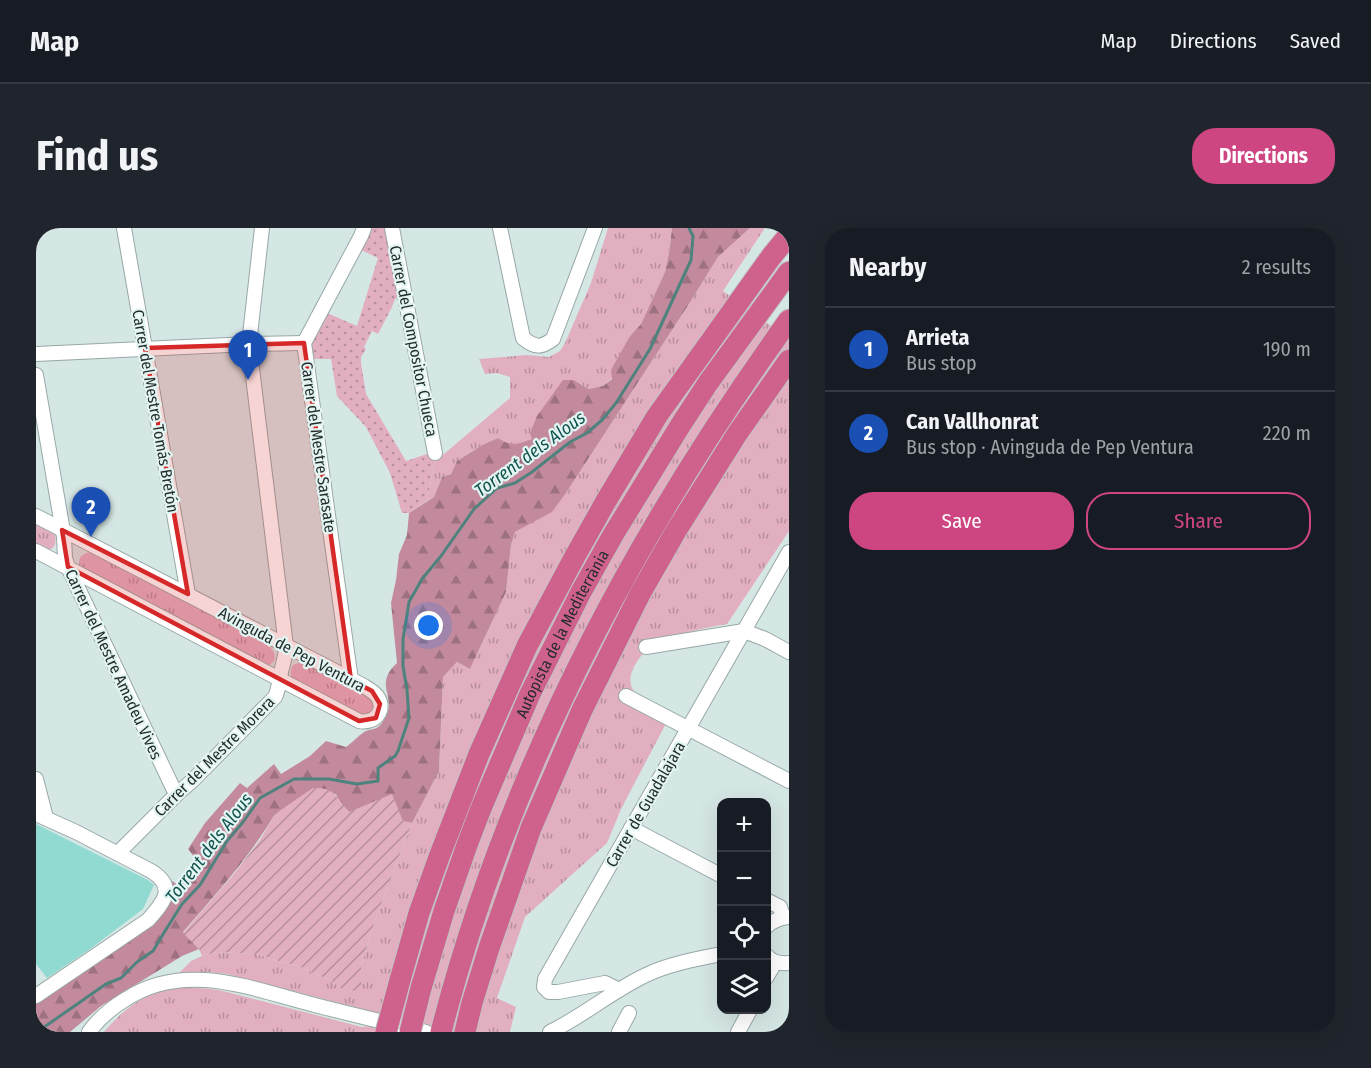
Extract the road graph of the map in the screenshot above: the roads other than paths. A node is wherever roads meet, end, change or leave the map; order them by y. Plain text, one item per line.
1 (124, 228) edge
2 (262, 228) edge
3 (364, 228) edge
4 (392, 228) edge
5 (500, 228) edge
6 (595, 228) edge
7 (776, 228) edge
8 (789, 235) edge
9 (789, 272) edge
10 (789, 320) edge
11 (304, 343) junction
12 (249, 344) junction
13 (145, 348) junction
14 (36, 354) edge
15 (789, 360) edge
16 (36, 375) edge
17 (789, 376) edge
18 (657, 416) junction
19 (435, 453) dead end
20 (709, 480) junction
21 (36, 516) edge
22 (62, 530) junction
23 (36, 551) edge
24 (789, 552) edge
25 (68, 567) junction
26 (188, 594) junction
27 (744, 631) junction
28 (286, 646) junction
29 (646, 647) dead end
30 (789, 652) edge
31 (280, 679) junction
32 (351, 680) junction
33 (626, 696) dead end
34 (688, 729) junction
35 (36, 779) edge
36 (789, 781) edge
37 (177, 794) junction
38 (41, 816) edge
39 (631, 828) junction
40 (118, 853) junction
41 (717, 873) edge
42 (771, 903) edge
43 (785, 918) edge
44 (771, 923) edge
45 (717, 955) edge
46 (771, 959) edge
47 (789, 963) edge
48 (619, 990) junction
49 (36, 996) edge
50 (629, 1013) dead end
51 (748, 1014) edge
52 (89, 1032) edge
53 (386, 1032) edge
54 (410, 1032) edge
55 (426, 1032) edge
56 (441, 1032) edge
57 (465, 1032) edge
58 (550, 1032) edge
59 (619, 1032) edge
60 (738, 1032) edge

1 - 13 street, Carrer del Mestre Tomás Bretón
2 - 12 street, Carrer del Mestre Morera
3 - 11 street, Carrer del Mestre Sarasate
4 - 19 street, Carrer del Compositor Chueca
5 - 6 street
7 - 18 highway
8 - 18 highway
9 - 54 highway, Autopista de la Mediterrània, bridge
10 - 56 highway, Autopista de la Mediterrània
11 - 12 street
11 - 32 street, Carrer del Mestre Sarasate
12 - 13 street
12 - 28 street, Carrer del Mestre Morera
13 - 14 street
13 - 26 street, Carrer del Mestre Tomás Bretón
15 - 20 highway
16 - 22 street, Carrer del Mestre Amadeu Vives
17 - 20 highway
18 - 53 highway, bridge
20 - 57 highway
21 - 22 street, Avinguda de Pep Ventura
22 - 25 street, Carrer del Mestre Amadeu Vives
22 - 26 street, Avinguda de Pep Ventura
23 - 25 street, Avinguda de Pep Ventura
24 - 27 street, Carrer de Guadalajara
25 - 31 street, Avinguda de Pep Ventura
25 - 37 street, Carrer del Mestre Amadeu Vives
26 - 28 street, Avinguda de Pep Ventura
27 - 29 street
27 - 30 street
27 - 34 street, Carrer de Guadalajara
28 - 31 street, Carrer del Mestre Morera
28 - 32 street, Avinguda de Pep Ventura
31 - 32 street, Avinguda de Pep Ventura
31 - 37 street, Carrer del Mestre Morera
33 - 34 street
34 - 36 street
34 - 39 street, Carrer de Guadalajara
35 - 38 street
37 - 40 street, Carrer del Mestre Morera
38 - 40 street
39 - 41 street
39 - 48 street, Carrer de Guadalajara
40 - 49 street
42 - 43 street
43 - 44 street
45 - 48 street
46 - 47 street
48 - 58 street
50 - 59 street
51 - 60 street
52 - 55 street

